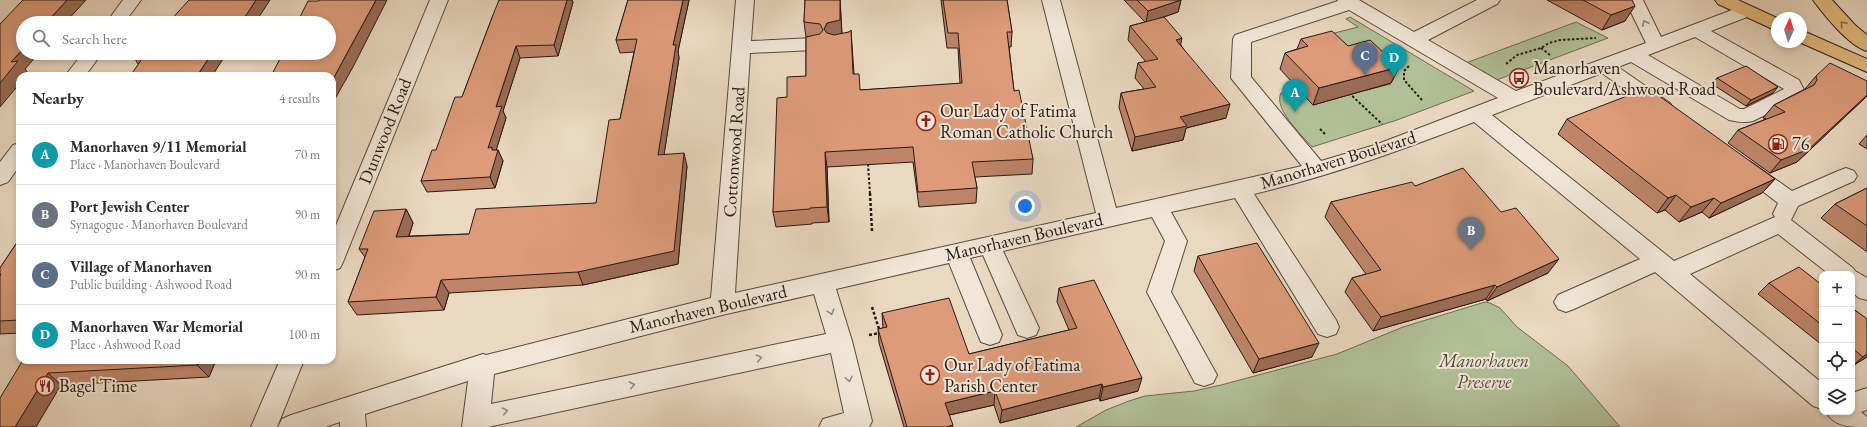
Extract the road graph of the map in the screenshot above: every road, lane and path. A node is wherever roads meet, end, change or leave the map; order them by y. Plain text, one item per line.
1 (132, 0) edge
2 (439, 0) edge
3 (745, 0) edge
4 (1051, 0) edge
5 (1491, 0) edge
6 (1634, 0) edge
7 (1724, 0) edge
8 (1822, 0) edge
9 (1349, 1) edge
10 (1751, 5) edge
11 (120, 16) edge
12 (1771, 20) edge
13 (1696, 30) junction
14 (1596, 38) dead end
15 (1807, 39) edge
16 (1413, 40) junction
17 (814, 44) edge
18 (1656, 45) junction
19 (1867, 45) edge
20 (741, 47) junction
21 (1541, 48) junction
22 (1632, 54) junction
23 (1550, 55) dead end
24 (88, 60) edge
25 (1414, 62) dead end
26 (1603, 65) junction
27 (1867, 66) edge
28 (1502, 69) dead end
29 (79, 72) edge
30 (1347, 91) edge
31 (1513, 98) junction
32 (1422, 100) dead end
33 (1476, 113) junction
34 (1677, 118) edge
35 (1401, 142) junction
36 (16, 155) edge
37 (1727, 155) edge
38 (868, 164) edge
39 (1317, 170) junction
40 (1846, 176) dead end
41 (0, 177) edge
42 (1240, 189) junction
43 (1790, 201) junction
44 (1157, 207) junction
45 (1108, 218) junction
46 (1780, 224) junction
47 (872, 231) dead end
48 (989, 244) junction
49 (336, 252) edge
50 (956, 252) junction
51 (1664, 266) junction
52 (1841, 271) edge
53 (1855, 281) edge
54 (822, 282) junction
55 (1867, 291) edge
56 (1566, 302) dead end
57 (722, 305) junction
58 (872, 307) dead end
59 (1327, 327) dead end
60 (1027, 328) dead end
61 (990, 336) dead end
62 (881, 337) edge
63 (840, 342) junction
64 (290, 364) edge
65 (483, 365) junction
66 (1204, 375) dead end
67 (1819, 395) edge
68 (1867, 399) edge
69 (1855, 403) edge
70 (1843, 415) edge
71 (353, 416) edge
72 (476, 422) edge
73 (264, 427) edge
74 (291, 427) edge
75 (832, 427) edge
76 (1861, 427) edge

1 - 11 street
2 - 49 street, Dunwood Road
3 - 20 street, Cottonwood Road
4 - 45 street
5 - 16 street
18 -> 6 street
7 - 10 main road
19 -> 8 main road
9 - 16 street
9 - 39 street
10 - 12 main road
10 - 13 street, Manorhaven Boulevard
13 - 18 street, Manorhaven Boulevard
13 - 22 street
14 - 21 path
15 - 27 main road
16 - 31 street
17 - 20 street
18 - 22 street, Manorhaven Boulevard
20 - 57 street, Cottonwood Road
21 - 23 path
21 - 28 path
22 - 26 street, Manorhaven Boulevard
24 - 29 street
25 - 32 path
26 - 31 street, Manorhaven Boulevard
26 - 34 street
30 - 35 path
31 - 33 street, Manorhaven Boulevard
33 - 35 street, Manorhaven Boulevard
33 - 51 street
35 - 39 street, Manorhaven Boulevard
36 - 41 street
37 - 43 street
38 - 47 path
39 - 42 street, Manorhaven Boulevard
40 - 43 street
42 - 44 street, Manorhaven Boulevard
42 - 59 street
43 - 46 street
44 - 45 street, Manorhaven Boulevard
44 - 66 street
45 - 48 street, Manorhaven Boulevard
46 - 51 street
46 - 52 street
48 - 50 street, Manorhaven Boulevard
48 - 60 street
50 - 54 street, Manorhaven Boulevard
50 - 61 street
51 - 56 street
51 - 67 street
53 - 55 street
54 - 57 street, Manorhaven Boulevard
54 -> 63 street
57 - 65 street, Manorhaven Boulevard
58 - 62 path
72 -> 63 street
63 -> 75 street
64 - 73 street
65 - 71 street, Manorhaven Boulevard
65 - 72 street
68 - 69 street
70 - 76 street
71 - 74 street, Manorhaven Boulevard

